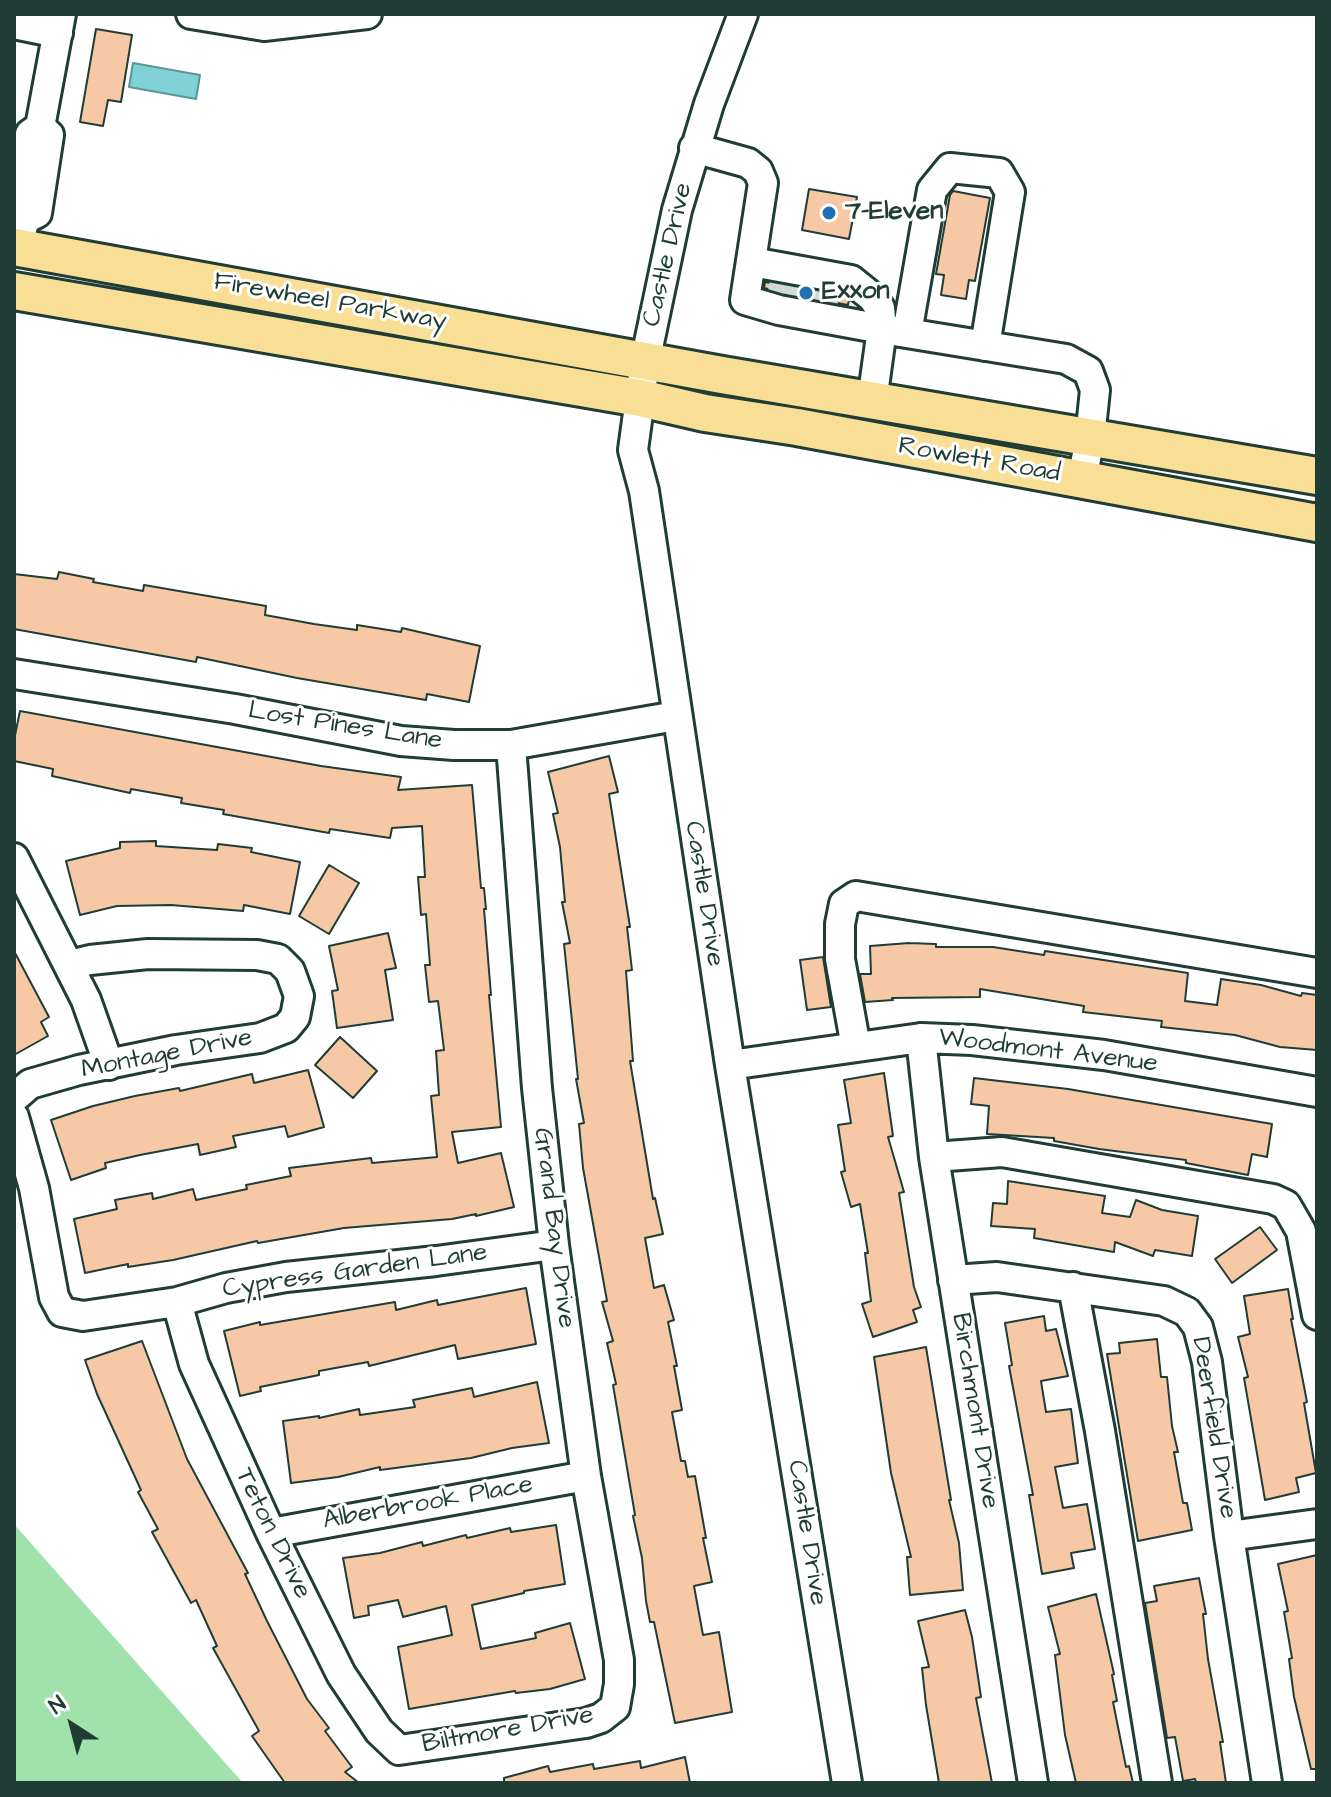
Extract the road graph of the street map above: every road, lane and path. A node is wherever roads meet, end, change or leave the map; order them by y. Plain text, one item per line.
1 (191, 14) edge
2 (367, 14) edge
3 (743, 14) edge
4 (233, 18) edge
5 (14, 24) edge
6 (60, 24) edge
7 (694, 148) junction
8 (19, 238) edge
9 (752, 262) junction
10 (191, 278) junction
11 (804, 293) junction
12 (14, 294) edge
13 (895, 331) junction
14 (985, 346) junction
15 (645, 362) junction
16 (640, 398) junction
17 (872, 401) junction
18 (1090, 438) junction
19 (1314, 476) edge
20 (1082, 480) junction
21 (1310, 522) edge
22 (14, 674) edge
23 (676, 716) junction
24 (511, 745) junction
25 (14, 858) edge
26 (69, 965) junction
27 (1317, 973) edge
28 (921, 1038) junction
29 (856, 1047) junction
30 (109, 1065) junction
31 (730, 1065) junction
32 (1317, 1092) edge
33 (15, 1103) edge
34 (934, 1157) junction
35 (554, 1245) junction
36 (953, 1280) junction
37 (1073, 1287) junction
38 (177, 1302) junction
39 (1317, 1315) edge
40 (586, 1476) junction
41 (1317, 1524) edge
42 (271, 1533) junction
43 (1229, 1536) junction
44 (615, 1707) joint
45 (399, 1750) joint
46 (847, 1783) edge
47 (1033, 1783) edge
48 (1157, 1783) edge
49 (1267, 1783) edge

1 - 4 street
2 - 4 street
3 - 7 street, Castle Drive
5 - 6 street
6 - 8 street
7 - 9 street
7 - 15 street, Castle Drive
8 - 10 main road, Firewheel Parkway
9 - 11 street
9 - 11 street
10 - 12 main road
10 - 15 main road, Firewheel Parkway
11 - 13 street
11 - 13 street
12 - 16 main road, Firewheel Parkway
13 - 14 street
13 - 14 street
13 - 17 street
14 - 18 street
15 - 16 street, Castle Drive
15 - 17 main road, Rowlett Road
16 - 20 main road, Rowlett Road
16 - 23 street, Castle Drive
17 - 18 main road, Rowlett Road
18 - 19 main road, Rowlett Road
18 - 20 street
19 - 21 main road
20 - 21 main road, Rowlett Road
22 - 24 street, Lost Pines Lane
23 - 24 street, Lost Pines Lane
23 - 31 street, Castle Drive
24 - 35 street, Grand Bay Drive
25 - 26 street
26 - 30 street
26 - 30 street, Montage Drive
27 - 29 street
28 - 29 street, Woodmont Avenue
28 - 32 street, Woodmont Avenue
28 - 34 street, Birchmont Drive
29 - 31 street, Woodmont Avenue
30 - 33 street, Montage Drive
31 - 46 street, Castle Drive
33 - 38 street, Cypress Garden Lane
34 - 36 street, Birchmont Drive
34 - 39 street
35 - 38 street, Cypress Garden Lane
35 - 40 street, Grand Bay Drive
36 - 37 street, Deerfield Drive
36 - 47 street, Birchmont Drive
37 - 43 street, Deerfield Drive
37 - 48 street
38 - 42 street, Teton Drive
40 - 42 street, Alberbrook Place
40 - 44 street, Grand Bay Drive
41 - 43 street
42 - 45 street, Teton Drive
43 - 49 street, Deerfield Drive
44 - 45 street, Biltmore Drive

